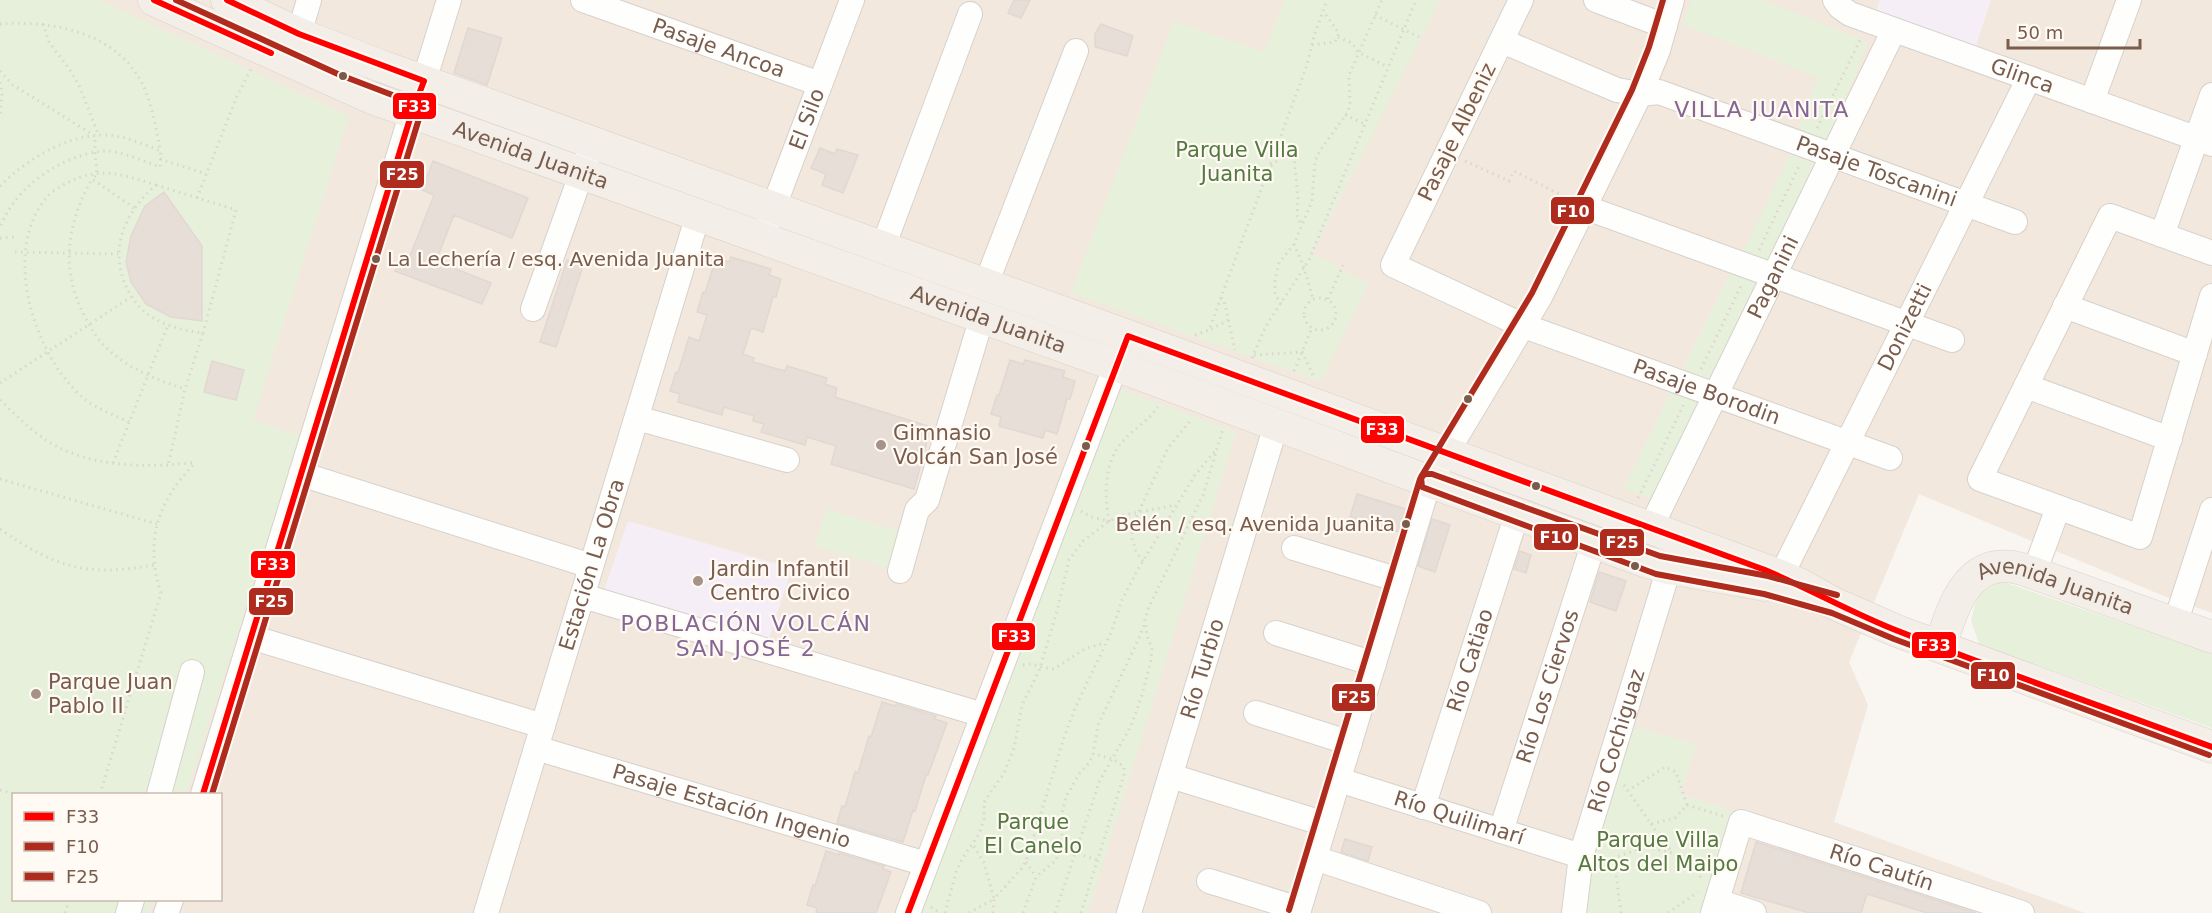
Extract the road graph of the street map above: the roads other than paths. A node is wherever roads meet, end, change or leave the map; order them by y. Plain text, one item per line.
1 (154, 0) edge
2 (227, 0) edge
3 (309, 0) edge
4 (449, 0) edge
5 (583, 0) edge
6 (852, 0) edge
7 (1521, 0) edge
8 (1596, 0) edge
9 (1672, 0) edge
10 (2129, 0) edge
11 (1836, 1) edge
12 (969, 14) dead end
13 (1665, 26) junction
14 (1894, 30) junction
15 (299, 34) junction
16 (1502, 41) junction
17 (1076, 51) dead end
18 (2029, 78) junction
19 (424, 81) junction
20 (820, 84) junction
21 (1640, 94) junction
22 (2212, 95) edge
23 (2092, 101) junction
24 (412, 112) junction
25 (592, 142) junction
26 (2204, 142) edge
27 (1834, 156) junction
28 (581, 173) junction
29 (1966, 204) junction
30 (774, 207) junction
31 (1584, 207) junction
32 (698, 215) junction
33 (2015, 222) dead end
34 (2162, 235) junction
35 (762, 238) junction
36 (883, 247) junction
37 (2212, 253) edge
38 (1393, 265) joint
39 (1775, 277) junction
40 (986, 284) junction
41 (2212, 296) edge
42 (2065, 306) junction
43 (533, 309) dead end
44 (982, 317) junction
45 (1906, 325) junction
46 (1524, 326) junction
47 (1128, 336) junction
48 (1952, 340) dead end
49 (2195, 354) junction
50 (1115, 365) junction
51 (2026, 386) junction
52 (1717, 396) junction
53 (637, 418) junction
54 (1276, 425) junction
55 (2170, 439) junction
56 (1848, 442) junction
57 (1448, 453) junction
58 (1890, 458) dead end
59 (788, 460) dead end
60 (301, 474) junction
61 (1429, 483) junction
62 (2058, 508) junction
63 (2212, 510) edge
64 (1517, 514) junction
65 (1651, 527) junction
66 (1594, 542) junction
67 (1294, 548) dead end
68 (2205, 555) edge
69 (591, 566) junction
70 (1669, 568) junction
71 (900, 571) dead end
72 (2034, 573) junction
73 (1781, 576) junction
74 (1399, 580) junction
75 (583, 596) junction
76 (1835, 604) junction
77 (2175, 624) junction
78 (1276, 633) dead end
79 (251, 637) junction
80 (2212, 637) edge
81 (1940, 647) junction
82 (1374, 664) junction
83 (192, 672) dead end
84 (1256, 713) dead end
85 (983, 715) junction
86 (540, 737) junction
87 (1350, 743) junction
88 (2212, 747) edge
89 (1171, 776) junction
90 (1339, 780) junction
91 (160, 793) edge
92 (204, 793) edge
93 (1424, 807) junction
94 (1325, 824) junction
95 (1502, 831) junction
96 (1581, 856) junction
97 (1315, 858) junction
98 (926, 864) junction
99 (1209, 881) dead end
100 (1715, 907) edge
101 (1981, 907) edge
102 (1298, 911) edge
103 (486, 913) edge
104 (908, 913) edge
105 (1129, 913) edge
106 (1479, 913) edge
107 (1574, 913) edge
108 (1754, 913) edge
109 (2022, 913) edge

1 - 24 main road, Avenida Juanita
2 - 15 main road, Avenida Juanita
3 - 15 street
4 - 19 street
5 - 20 street, Pasaje Ancoa
6 - 20 street, El Silo
7 - 16 street, Pasaje Albeniz
8 - 13 street
9 - 13 street
10 - 23 street
11 - 14 street, Glinca
12 - 36 street
13 - 21 street
14 - 18 street, Glinca
14 - 27 street, Paganini
15 - 19 main road, Avenida Juanita
16 - 21 street, Pasaje Toscanini
16 - 38 street, Pasaje Albeniz
17 - 40 street
18 - 23 street, Glinca
18 - 29 street, Donizetti
19 - 24 street
19 - 25 main road, Avenida Juanita
20 - 30 street, El Silo
21 - 27 street, Pasaje Toscanini
21 - 31 street
22 - 26 street
23 - 26 street, Glinca
24 - 28 main road, Avenida Juanita
24 - 60 street
25 - 28 street
25 - 30 main road, Avenida Juanita
26 - 34 street
27 - 29 street, Pasaje Toscanini
27 - 39 street, Paganini
28 - 32 main road, Avenida Juanita
28 - 43 street
29 - 33 street, Pasaje Toscanini
29 - 45 street, Donizetti
30 - 35 street, El Silo
30 - 36 main road, Avenida Juanita
31 - 39 street
31 - 46 street
32 - 35 main road, Avenida Juanita
32 - 53 street, Estación La Obra
34 - 37 street
34 - 42 street
35 - 44 main road, Avenida Juanita
36 - 40 main road, Avenida Juanita
38 - 46 street, Pasaje Borodin
39 - 45 street
39 - 52 street, Paganini
40 - 47 main road, Avenida Juanita
41 - 49 street
42 - 49 street
42 - 51 street
44 - 50 main road, Avenida Juanita
44 - 71 street
45 - 48 street
45 - 56 street, Donizetti
46 - 52 street, Pasaje Borodin
46 - 57 street
47 - 50 street
47 - 57 main road, Avenida Juanita
49 - 55 street
50 - 54 main road, Avenida Juanita
50 - 85 street
51 - 55 street
51 - 62 street
52 - 56 street, Pasaje Borodin
52 - 65 street, Paganini
53 - 59 street
53 - 69 street, Estación La Obra
54 - 61 main road, Avenida Juanita
54 - 89 street, Río Turbio
55 - 62 street
56 - 58 street, Pasaje Borodin
56 - 73 street, Donizetti
57 - 61 street
57 - 65 main road, Avenida Juanita
60 - 69 street
60 - 79 street
61 - 64 main road, Avenida Juanita
61 - 74 street
62 - 72 street
63 - 68 street
64 - 66 main road, Avenida Juanita
64 - 93 street, Río Catiao
65 - 73 main road, Avenida Juanita
66 - 70 main road, Avenida Juanita
66 - 95 street, Río Los Ciervos
67 - 74 street
68 - 77 street
69 - 75 street, Estación La Obra
70 - 76 main road, Avenida Juanita
70 - 96 street, Río Cochiguaz
72 - 77 main road, Avenida Juanita
72 - 81 main road, Avenida Juanita
73 - 76 main road, Avenida Juanita
74 - 82 street
75 - 85 street
75 - 86 street, Estación La Obra
76 - 81 main road, Avenida Juanita
77 - 80 main road, Avenida Juanita
78 - 82 street
79 - 86 street, Pasaje Estación Ingenio
79 - 92 street
81 - 88 main road, Avenida Juanita
82 - 87 street
83 - 91 street
84 - 87 street
85 - 98 street
86 - 98 street, Pasaje Estación Ingenio
86 - 103 street, Estación La Obra
87 - 90 street
89 - 94 street
89 - 105 street, Río Turbio
90 - 93 street, Río Quilimarí
90 - 94 street
93 - 95 street, Río Quilimarí
94 - 97 street
95 - 96 street, Río Quilimarí
96 - 107 street, Río Cochiguaz
97 - 102 street
97 - 106 street
98 - 104 street
99 - 102 street
100 - 101 street, Río Cautín
100 - 108 street
101 - 109 street, Río Cautín

